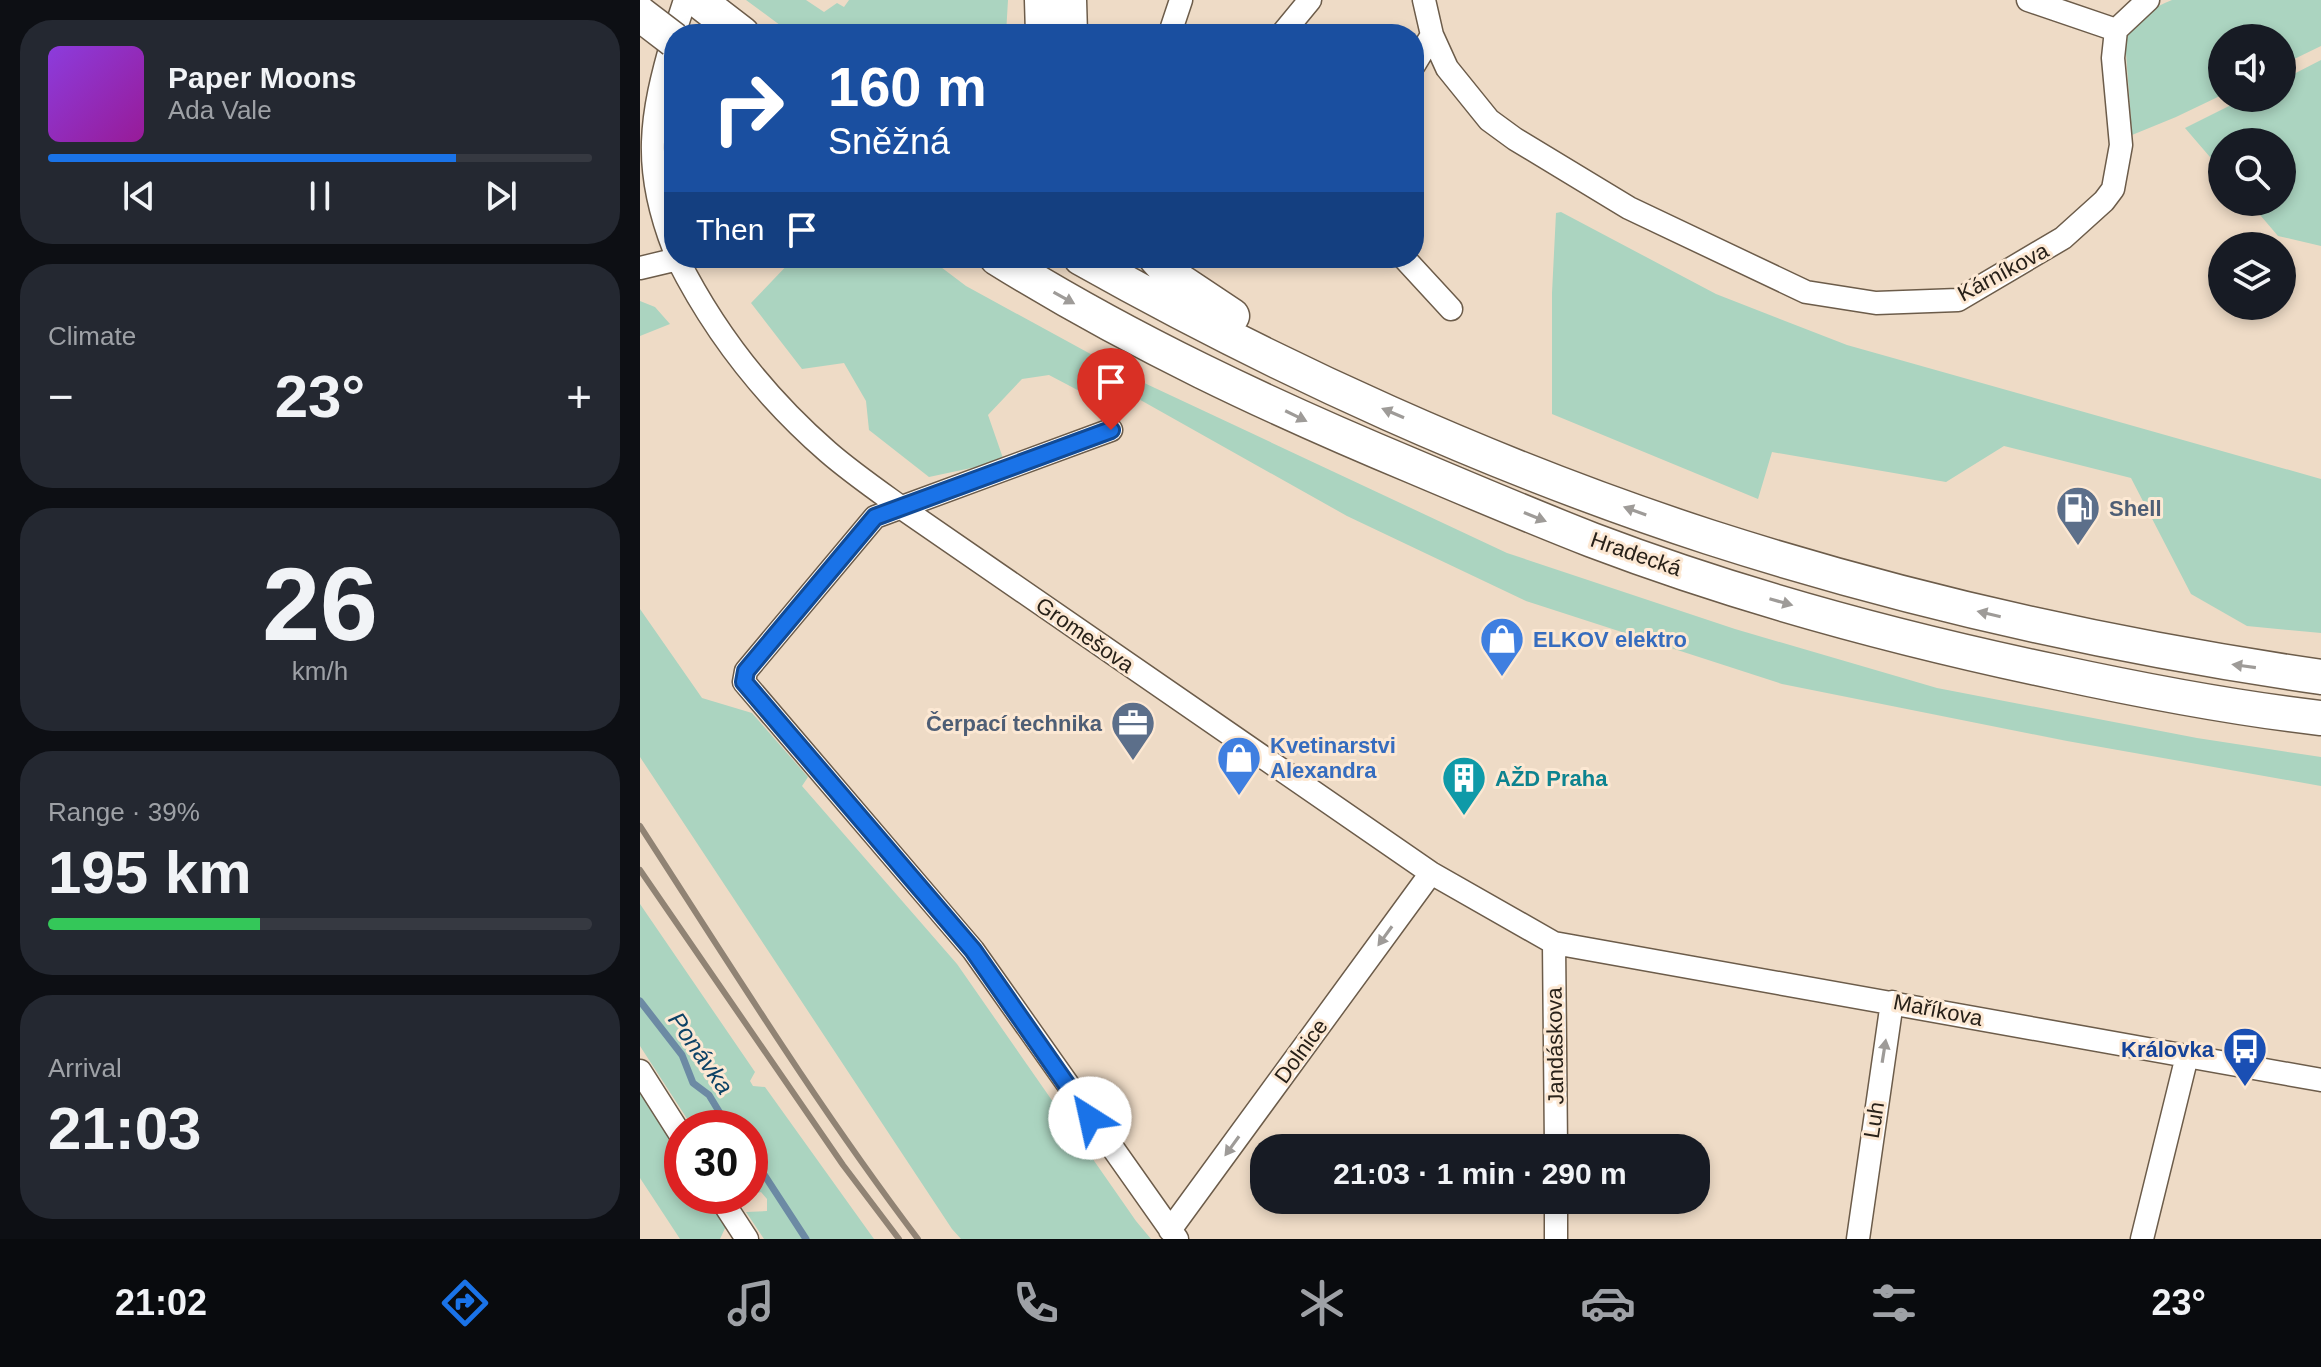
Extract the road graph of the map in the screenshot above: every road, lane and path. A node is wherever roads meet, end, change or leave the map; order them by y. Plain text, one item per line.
1 (685, 0) edge
2 (698, 0) edge
3 (1042, 0) edge
4 (1069, 0) edge
5 (1181, 0) edge
6 (1310, 0) edge
7 (1424, 0) edge
8 (2028, 0) edge
9 (2148, 0) edge
10 (640, 14) edge
11 (678, 24) edge
12 (729, 24) edge
13 (1043, 24) edge
14 (1070, 24) edge
15 (1173, 24) edge
16 (1290, 24) edge
17 (664, 30) edge
18 (2116, 30) junction
19 (1432, 35) junction
20 (1424, 48) edge
21 (664, 72) edge
22 (664, 218) edge
23 (640, 252) edge
24 (664, 255) edge
25 (664, 260) edge
26 (640, 268) edge
27 (683, 268) edge
28 (1015, 268) edge
29 (1100, 268) edge
30 (1165, 268) edge
31 (1413, 268) edge
32 (1451, 309) dead end
33 (1322, 383) junction
34 (1111, 430) dead end
35 (902, 508) junction
36 (2321, 677) edge
37 (2321, 718) edge
38 (1431, 873) junction
39 (1554, 943) junction
40 (1892, 1002) junction
41 (2187, 1056) junction
42 (640, 1071) edge
43 (2321, 1080) edge
44 (665, 1110) edge
45 (1556, 1134) edge
46 (731, 1214) edge
47 (1556, 1214) edge
48 (1174, 1235) edge
49 (747, 1239) edge
50 (1556, 1239) edge
51 (1858, 1239) edge
52 (2142, 1239) edge

1 - 11 street, Gromešova
2 - 12 highway
3 - 13 highway
4 - 14 highway
5 - 15 street
6 - 16 street
7 - 19 street, Kárníkova
8 - 18 street
9 - 18 street
10 - 17 highway, bridge
18 - 19 street, Kárníkova
19 - 20 street
21 - 22 street, Gromešova
23 - 24 street
25 - 26 street
27 - 35 street, Gromešova
28 -> 37 highway, Hradecká
29 - 33 highway, Hradecká
30 - 33 highway
31 - 32 street
36 -> 33 highway, Hradecká
34 - 35 street
35 - 38 street, Gromešova
35 - 48 street
38 - 39 street, Gromešova
38 -> 48 street, Dolnice
39 - 40 street, Maříkova
39 - 45 street, Jandáskova
40 - 41 street, Maříkova
51 -> 40 street, Luh
41 - 43 street, Maříkova
41 - 52 street
42 - 44 street
46 - 49 street
47 - 50 street

